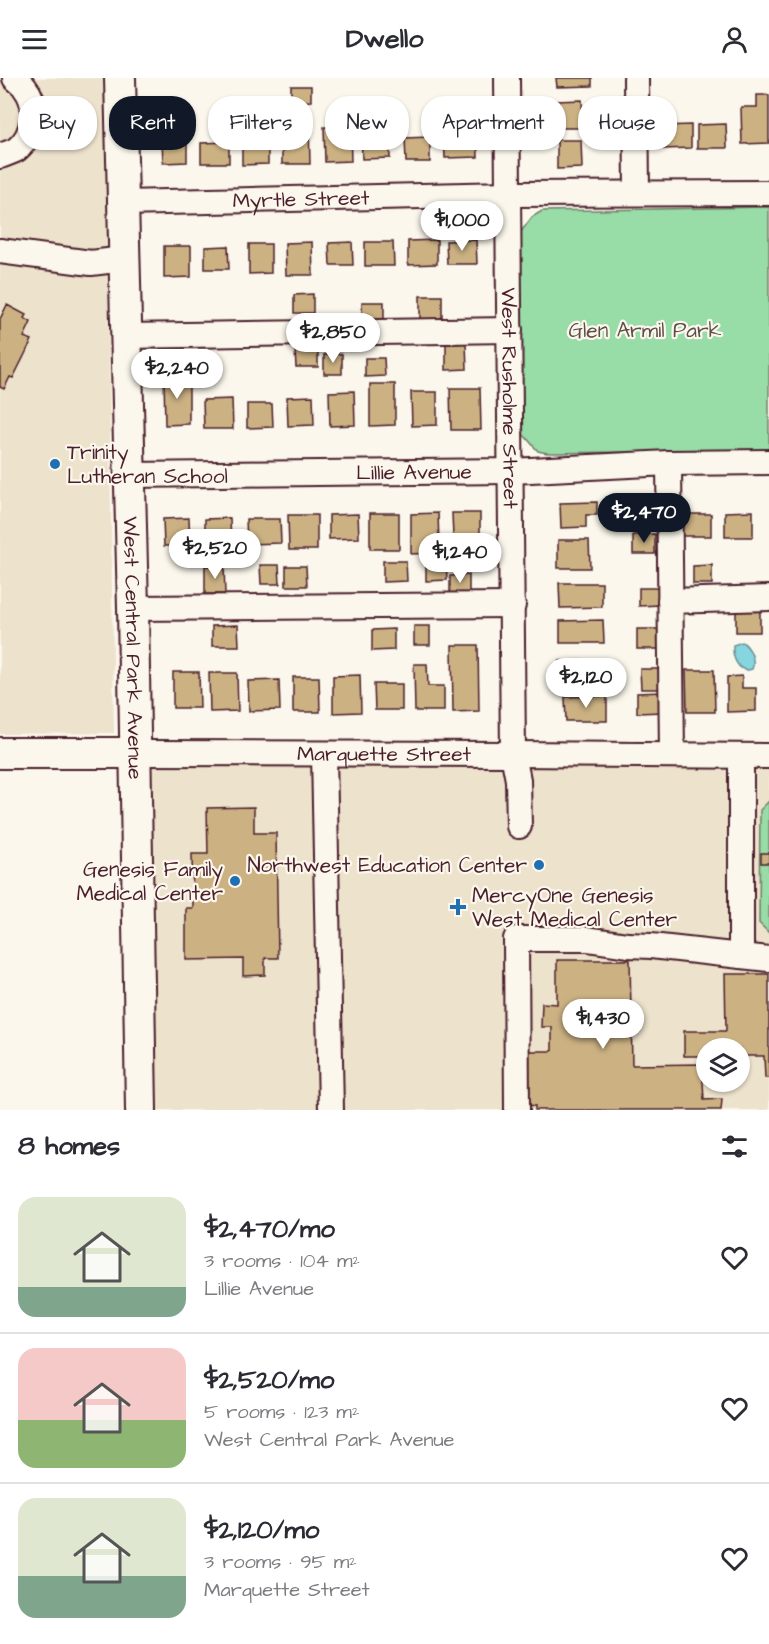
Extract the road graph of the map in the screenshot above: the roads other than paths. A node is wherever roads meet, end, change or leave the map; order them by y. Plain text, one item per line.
1 (15, 78) edge
2 (120, 78) edge
3 (507, 78) edge
4 (636, 78) edge
5 (0, 156) edge
6 (637, 193) junction
7 (769, 193) edge
8 (509, 194) junction
9 (123, 203) junction
10 (0, 251) edge
11 (124, 259) junction
12 (510, 330) junction
13 (126, 336) junction
14 (769, 462) edge
15 (669, 463) junction
16 (511, 471) junction
17 (129, 475) junction
18 (769, 598) edge
19 (670, 600) junction
20 (513, 605) junction
21 (133, 608) junction
22 (0, 753) edge
23 (135, 753) junction
24 (324, 754) junction
25 (513, 754) junction
26 (672, 755) junction
27 (741, 756) junction
28 (769, 756) edge
29 (519, 826) dead end
30 (741, 956) junction
31 (769, 959) edge
32 (141, 1110) edge
33 (331, 1110) edge
34 (517, 1110) edge

1 - 5 street
2 - 9 main road, West Central Park Avenue
3 - 8 street, West Rusholme Street
4 - 6 street
6 - 7 street, Myrtle Street
6 - 8 street, Myrtle Street
8 - 9 street, Myrtle Street
8 - 12 street, West Rusholme Street
9 - 11 main road, West Central Park Avenue
10 - 11 street
11 - 13 main road, West Central Park Avenue
12 - 13 street
12 - 16 street, West Rusholme Street
13 - 17 main road, West Central Park Avenue
14 - 15 street, Lillie Avenue
15 - 16 street, Lillie Avenue
15 - 19 street
16 - 17 street, Lillie Avenue
16 - 20 street, West Rusholme Street
17 - 21 main road, West Central Park Avenue
18 - 19 street
19 - 26 street
20 - 21 street
20 - 25 street, West Rusholme Street
21 - 23 main road, West Central Park Avenue
22 - 23 main road, Marquette Street
23 - 24 street, Marquette Street
23 - 32 main road, West Central Park Avenue
24 - 25 street, Marquette Street
24 - 33 street
25 - 26 street, Marquette Street
25 - 29 street, West Rusholme Street
26 - 27 street, Marquette Street
27 - 28 street, Marquette Street
27 - 30 street
30 - 31 street
30 - 34 street

